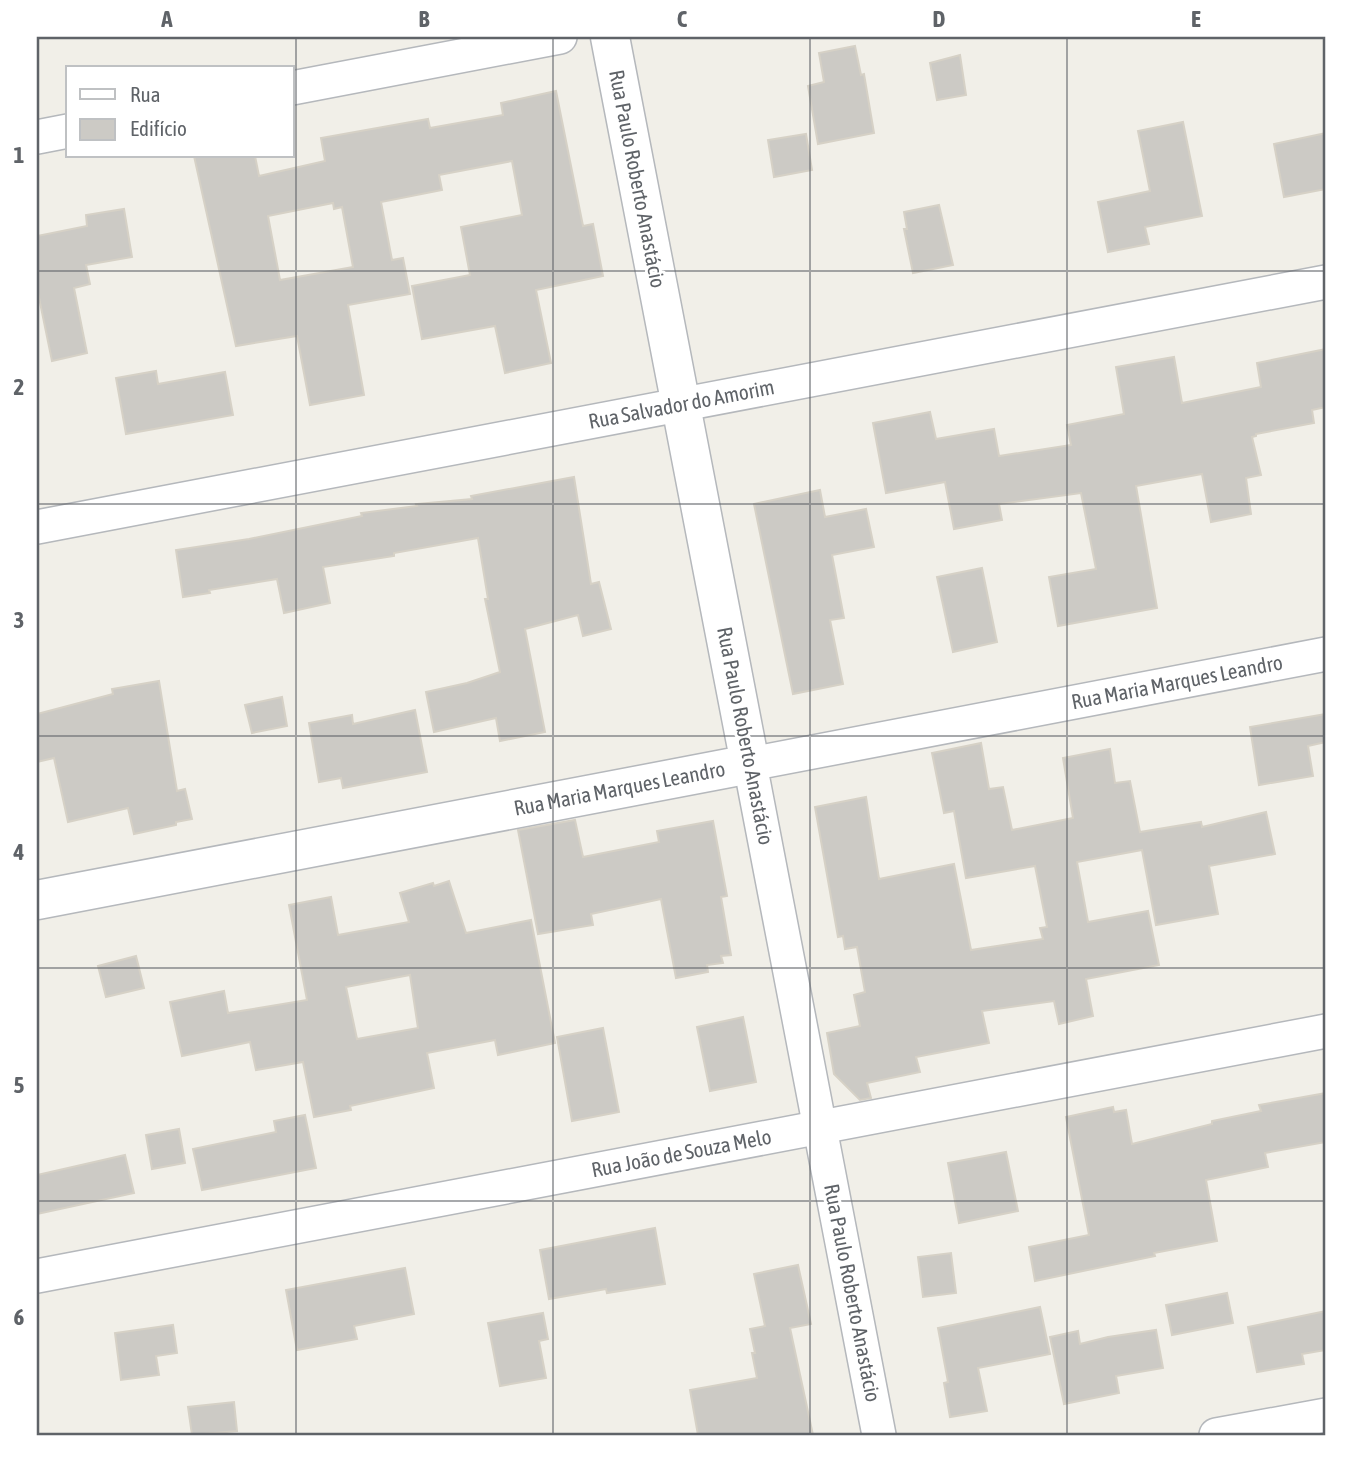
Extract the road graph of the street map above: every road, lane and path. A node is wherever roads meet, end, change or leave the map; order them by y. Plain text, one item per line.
1 (560, 37) edge
2 (610, 37) edge
3 (294, 88) edge
4 (66, 131) edge
5 (37, 137) edge
6 (1326, 282) edge
7 (681, 404) junction
8 (37, 527) edge
9 (1326, 653) edge
10 (750, 764) junction
11 (37, 900) edge
12 (1326, 1031) edge
13 (820, 1127) junction
14 (37, 1276) edge
15 (1326, 1415) edge
16 (879, 1435) edge
17 (1216, 1435) edge

1 - 3 street
2 - 7 street, Rua Paulo Roberto Anastácio
4 - 5 street
6 - 7 street, Rua Salvador do Amorim
7 - 8 street, Rua Salvador do Amorim
7 - 10 street, Rua Paulo Roberto Anastácio
9 - 10 street, Rua Maria Marques Leandro
10 - 11 street, Rua Maria Marques Leandro
10 - 13 street, Rua Paulo Roberto Anastácio
12 - 13 street, Rua João de Souza Melo
13 - 14 street, Rua João de Souza Melo
13 - 16 street, Rua Paulo Roberto Anastácio
15 - 17 street

